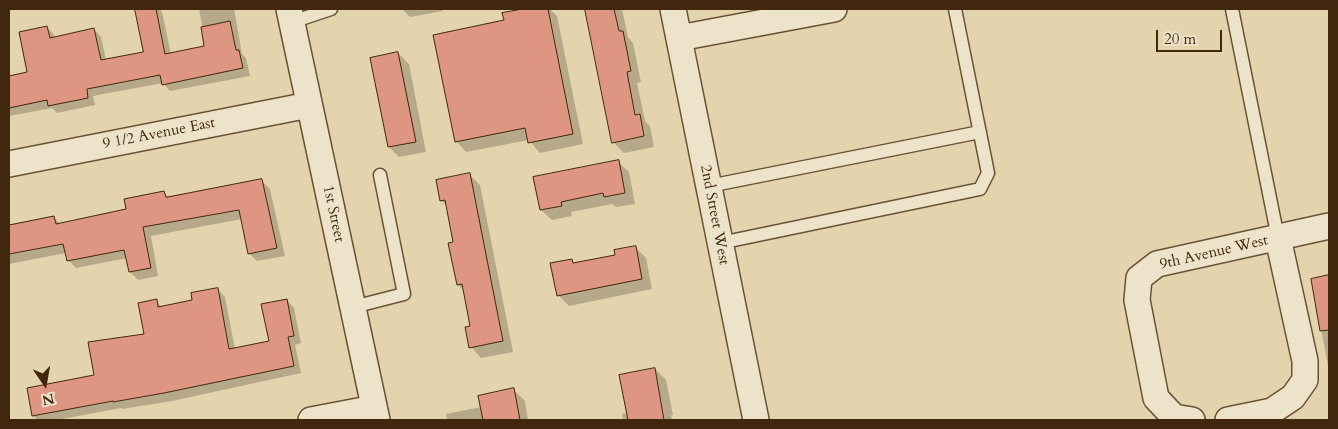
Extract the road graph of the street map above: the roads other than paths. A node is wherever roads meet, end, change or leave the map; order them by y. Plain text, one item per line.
1 (331, 9) edge
2 (673, 9) edge
3 (834, 9) edge
4 (956, 9) edge
5 (1232, 9) edge
6 (291, 15) edge
7 (679, 38) junction
8 (309, 105) junction
9 (980, 132) junction
10 (9, 164) edge
11 (380, 174) dead end
12 (709, 186) junction
13 (1329, 226) edge
14 (1278, 238) junction
15 (720, 243) junction
16 (353, 307) junction
17 (375, 414) edge
18 (310, 420) edge
19 (756, 420) edge
20 (1192, 420) edge
21 (1228, 420) edge

1 - 6 lane
2 - 7 street, 2nd Street West
3 - 7 street
4 - 9 lane
5 - 14 lane
6 - 8 street, 1st Street
7 - 12 street, 2nd Street West
8 - 10 street, 9 1/2 Avenue East
8 - 16 street, 1st Street
9 - 12 lane
9 - 15 lane
11 - 16 lane
12 - 15 street, 2nd Street West
13 - 14 street, 9th Avenue West
14 - 20 street, 9th Avenue West
14 - 21 street, 9th Avenue West
15 - 19 street, 2nd Street West
16 - 17 street, 1st Street
17 - 18 street

